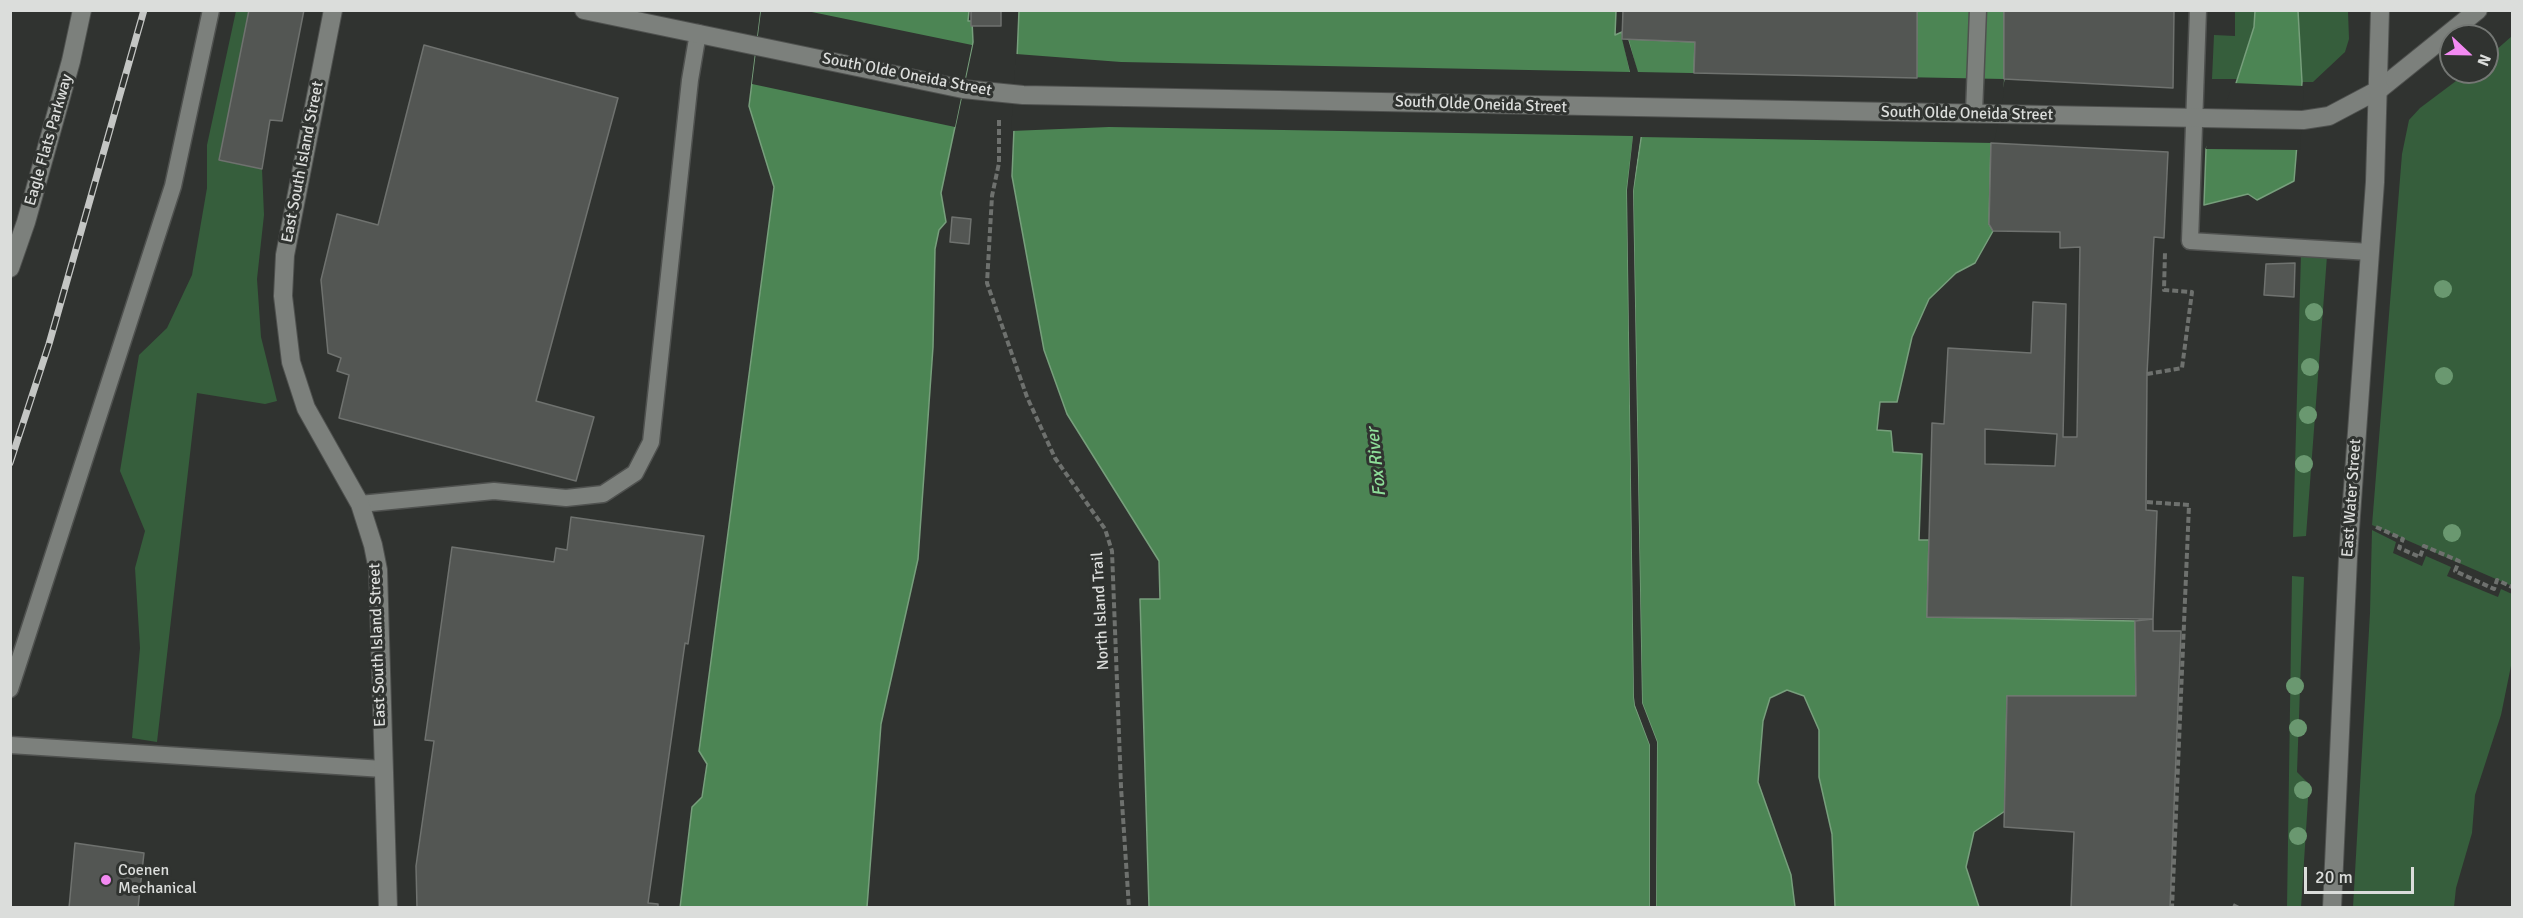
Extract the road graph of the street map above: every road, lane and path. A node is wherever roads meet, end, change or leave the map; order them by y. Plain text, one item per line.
1 (82, 10) edge
2 (210, 10) edge
3 (333, 10) edge
4 (585, 10) edge
5 (1978, 10) edge
6 (2198, 10) edge
7 (2380, 10) edge
8 (2478, 10) edge
9 (698, 33) junction
10 (2379, 89) junction
11 (1974, 113) junction
12 (2202, 118) junction
13 (999, 127) dead end
14 (2166, 245) dead end
15 (2370, 252) junction
16 (10, 268) edge
17 (2147, 374) dead end
18 (2147, 502) dead end
19 (360, 504) junction
20 (2372, 525) dead end
21 (2512, 586) edge
22 (10, 689) edge
23 (10, 745) edge
24 (383, 769) junction
25 (2233, 905) dead end
26 (388, 908) edge
27 (1129, 908) edge
28 (2172, 908) edge
29 (2239, 908) edge
30 (2332, 908) edge

1 - 16 street, Eagle Flats Parkway
2 - 22 lane
3 - 19 street, East South Island Street
4 - 9 street, South Olde Oneida Street
5 - 11 lane
6 - 12 lane
7 - 10 street, East Water Street
8 - 10 street, South Olde Oneida Street
9 - 11 street, South Olde Oneida Street
9 - 19 lane
10 - 12 street, South Olde Oneida Street
10 - 15 street, East Water Street
11 - 12 street, South Olde Oneida Street
12 - 15 lane
13 - 27 path, North Island Trail
14 - 17 path
15 - 30 street, East Water Street
18 - 28 path
19 - 24 street, East South Island Street
20 - 21 path
23 - 24 lane
24 - 26 street, East South Island Street
25 - 29 path

